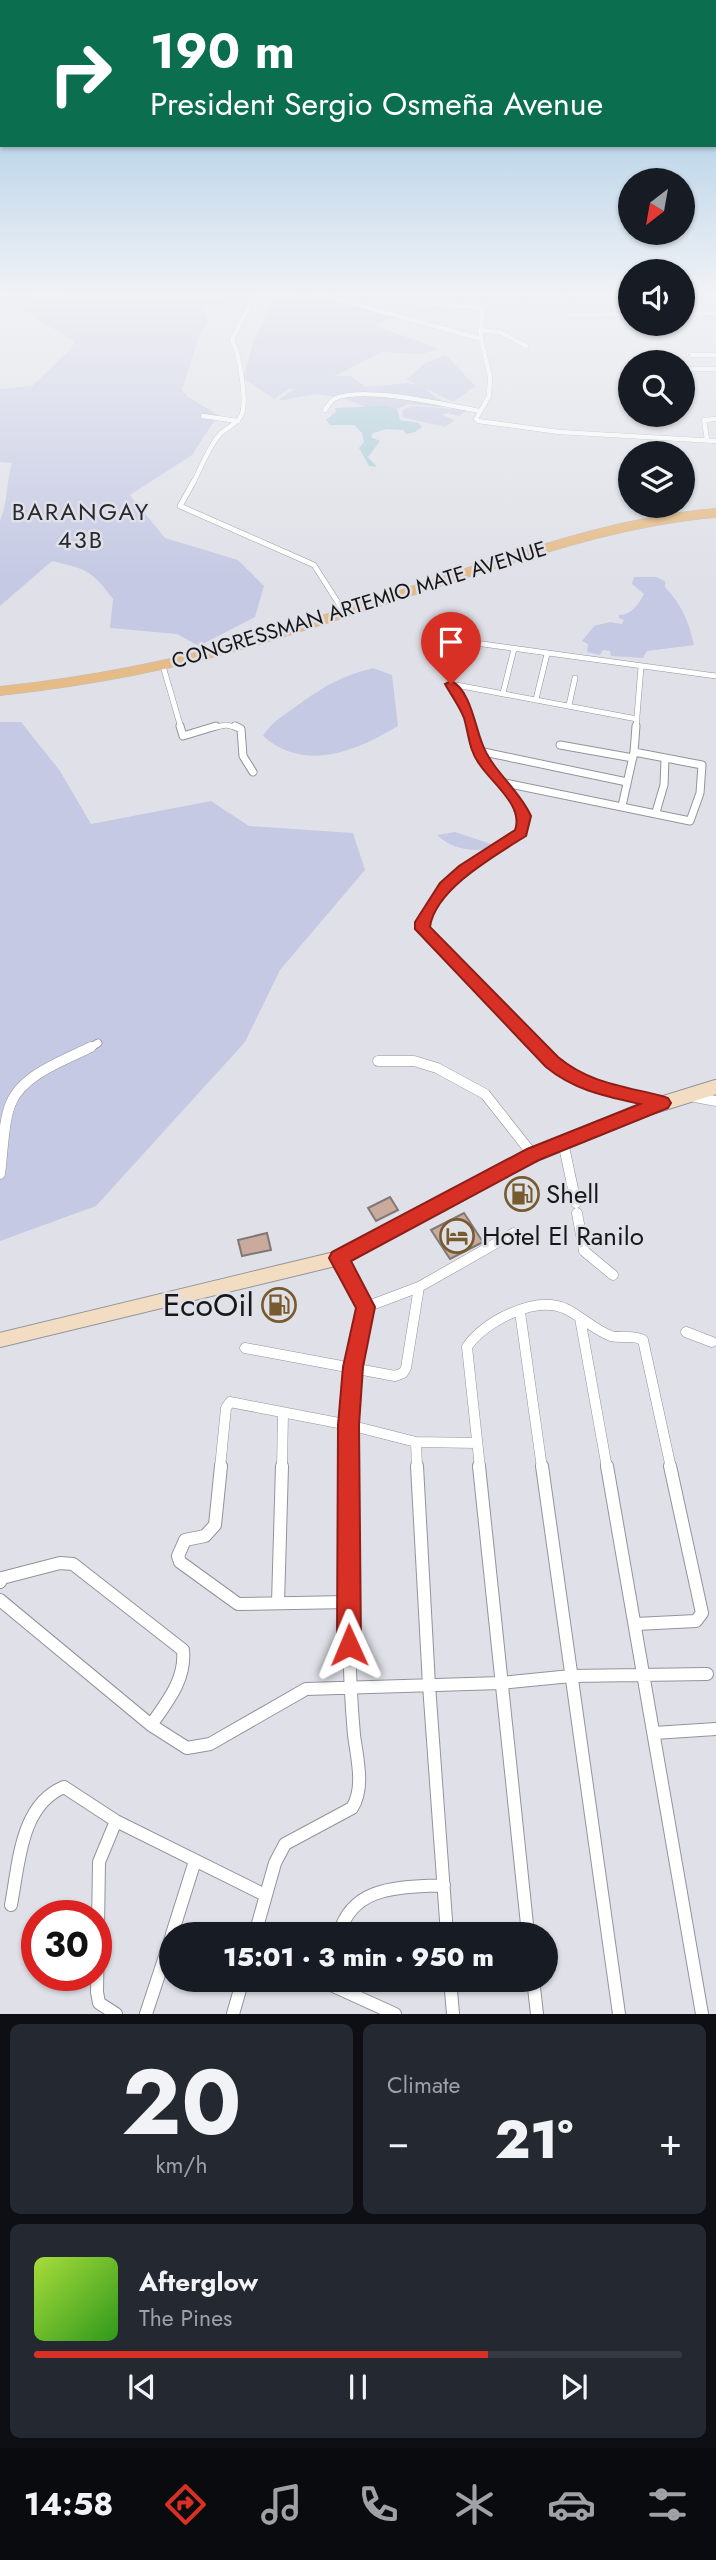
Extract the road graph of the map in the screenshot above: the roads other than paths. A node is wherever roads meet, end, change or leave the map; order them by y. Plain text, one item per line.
1 (244, 388) edge
2 (489, 388) edge
3 (325, 410) dead end
4 (480, 411) junction
5 (203, 416) dead end
6 (716, 419) edge
7 (238, 421) junction
8 (707, 440) junction
9 (716, 441) edge
10 (716, 513) edge
11 (344, 612) junction
12 (468, 642) dead end
13 (514, 649) junction
14 (547, 654) junction
15 (163, 666) junction
16 (641, 667) junction
17 (716, 676) edge
18 (575, 678) dead end
19 (0, 691) edge
20 (503, 693) junction
21 (536, 699) junction
22 (569, 705) junction
23 (636, 719) junction
24 (560, 746) dead end
25 (479, 751) junction
26 (634, 755) junction
27 (665, 759) junction
28 (253, 772) dead end
29 (627, 782) junction
30 (502, 785) junction
31 (622, 806) junction
32 (656, 813) junction
33 (98, 1043) dead end
34 (378, 1061) dead end
35 (716, 1087) edge
36 (686, 1095) junction
37 (716, 1101) edge
38 (662, 1103) junction
39 (563, 1142) junction
40 (533, 1155) junction
41 (0, 1174) edge
42 (514, 1233) dead end
43 (339, 1258) junction
44 (613, 1275) dead end
45 (419, 1287) junction
46 (366, 1307) junction
47 (520, 1312) junction
48 (580, 1318) junction
49 (685, 1332) dead end
50 (0, 1340) edge
51 (712, 1342) dead end
52 (245, 1348) dead end
53 (353, 1367) junction
54 (283, 1413) junction
55 (349, 1425) junction
56 (416, 1442) junction
57 (477, 1443) junction
58 (0, 1582) edge
59 (0, 1600) edge
60 (278, 1602) junction
61 (348, 1602) junction
62 (636, 1624) junction
63 (707, 1674) dead end
64 (571, 1676) junction
65 (644, 1676) junction
66 (501, 1683) junction
67 (429, 1685) junction
68 (350, 1689) junction
69 (151, 1725) junction
70 (716, 1729) edge
71 (654, 1733) junction
72 (116, 1821) junction
73 (195, 1861) junction
74 (444, 1885) junction
75 (265, 1895) junction
76 (11, 1905) dead end
77 (176, 1922) edge
78 (258, 1922) edge
79 (344, 1922) edge
80 (446, 1922) edge
81 (527, 1922) edge
82 (159, 1974) edge
83 (239, 1992) edge
84 (347, 1992) edge
85 (451, 1992) edge
86 (534, 1992) edge
87 (116, 2014) edge
88 (146, 2014) edge
89 (233, 2014) edge
90 (395, 2014) edge
91 (453, 2014) edge
92 (537, 2014) edge
93 (619, 2014) edge
94 (702, 2014) edge

1 - 7 street
2 - 4 street
3 - 4 street
4 - 8 street
5 - 7 street
6 - 8 street
7 - 11 street
8 - 9 street
10 - 11 main road, CONGRESSMAN ARTEMIO MATE AVENUE
11 - 15 main road, CONGRESSMAN ARTEMIO MATE AVENUE
12 - 13 street
13 - 14 street
13 - 20 street
14 - 16 street
14 - 21 street
15 - 19 main road, CONGRESSMAN ARTEMIO MATE AVENUE
15 - 28 street
16 - 17 street
16 - 23 street
18 - 22 street
20 - 21 street
20 - 25 street
21 - 22 street
22 - 23 street
23 - 26 street
24 - 26 street
25 - 29 street
25 - 30 street
26 - 27 street
26 - 29 street
27 - 32 street
27 - 32 street
29 - 31 street
30 - 31 street
30 - 38 street
31 - 32 street
33 - 41 street
34 - 40 street
35 - 36 main road
36 - 37 street
36 - 38 main road
38 - 39 main road
39 - 40 main road
39 - 44 street
40 - 43 main road
42 - 45 street
43 - 46 street
43 - 50 main road
45 - 46 street
45 - 53 street
46 - 53 street
47 - 48 street
47 - 57 street
47 - 64 street
48 - 62 street
48 - 62 street
49 - 51 street
52 - 53 street
53 - 55 street
54 - 55 street
54 - 60 street
54 - 60 street
55 - 56 street
55 - 61 street
56 - 57 street
56 - 67 street
57 - 66 street
58 - 69 street
59 - 69 street
60 - 61 street
61 - 68 street
62 - 65 street
63 - 65 street
64 - 65 street
64 - 66 street
64 - 93 street
65 - 71 street
66 - 67 street
66 - 81 street
67 - 68 street
67 - 74 street
68 - 69 street
68 - 75 street
70 - 71 street
71 - 94 street
72 - 73 street
72 - 76 street
72 - 87 street
73 - 75 street
73 - 77 street
74 - 79 street
74 - 80 street
75 - 78 street
82 - 88 street
83 - 89 street
84 - 90 street
85 - 91 street
86 - 92 street

